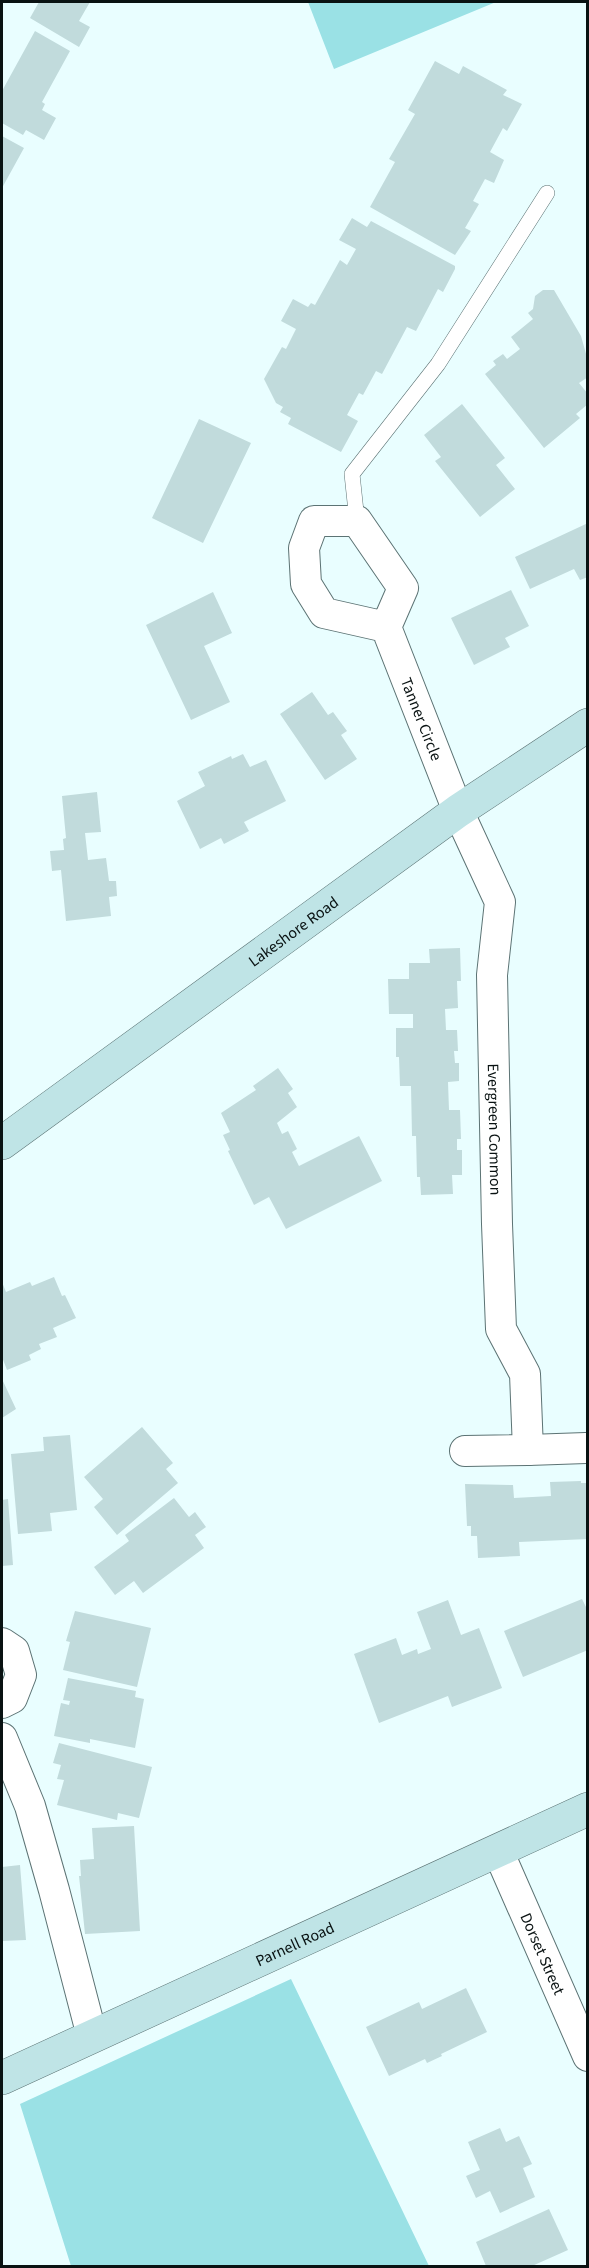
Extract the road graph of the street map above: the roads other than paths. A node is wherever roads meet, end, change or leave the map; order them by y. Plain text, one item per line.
1 (548, 193) dead end
2 (357, 521) junction
3 (386, 627) junction
4 (588, 725) edge
5 (458, 811) junction
6 (2, 1143) edge
7 (586, 1448) dead end
8 (528, 1450) junction
9 (465, 1451) dead end
10 (2, 1643) edge
11 (2, 1703) edge
12 (2, 1738) edge
13 (588, 1809) edge
14 (498, 1851) junction
15 (92, 2036) junction
16 (588, 2056) edge
17 (2, 2078) edge

1 - 2 lane
2 - 3 street
2 - 3 street
3 - 5 street, Tanner Circle
4 - 5 main road, Lakeshore Road
5 - 6 main road, Lakeshore Road
5 - 8 street, Evergreen Common
7 - 8 street
8 - 9 street
10 - 11 street
12 - 15 street
13 - 14 main road, Parnell Road
14 - 15 main road, Parnell Road
14 - 16 street, Dorset Street
15 - 17 main road, Parnell Road

